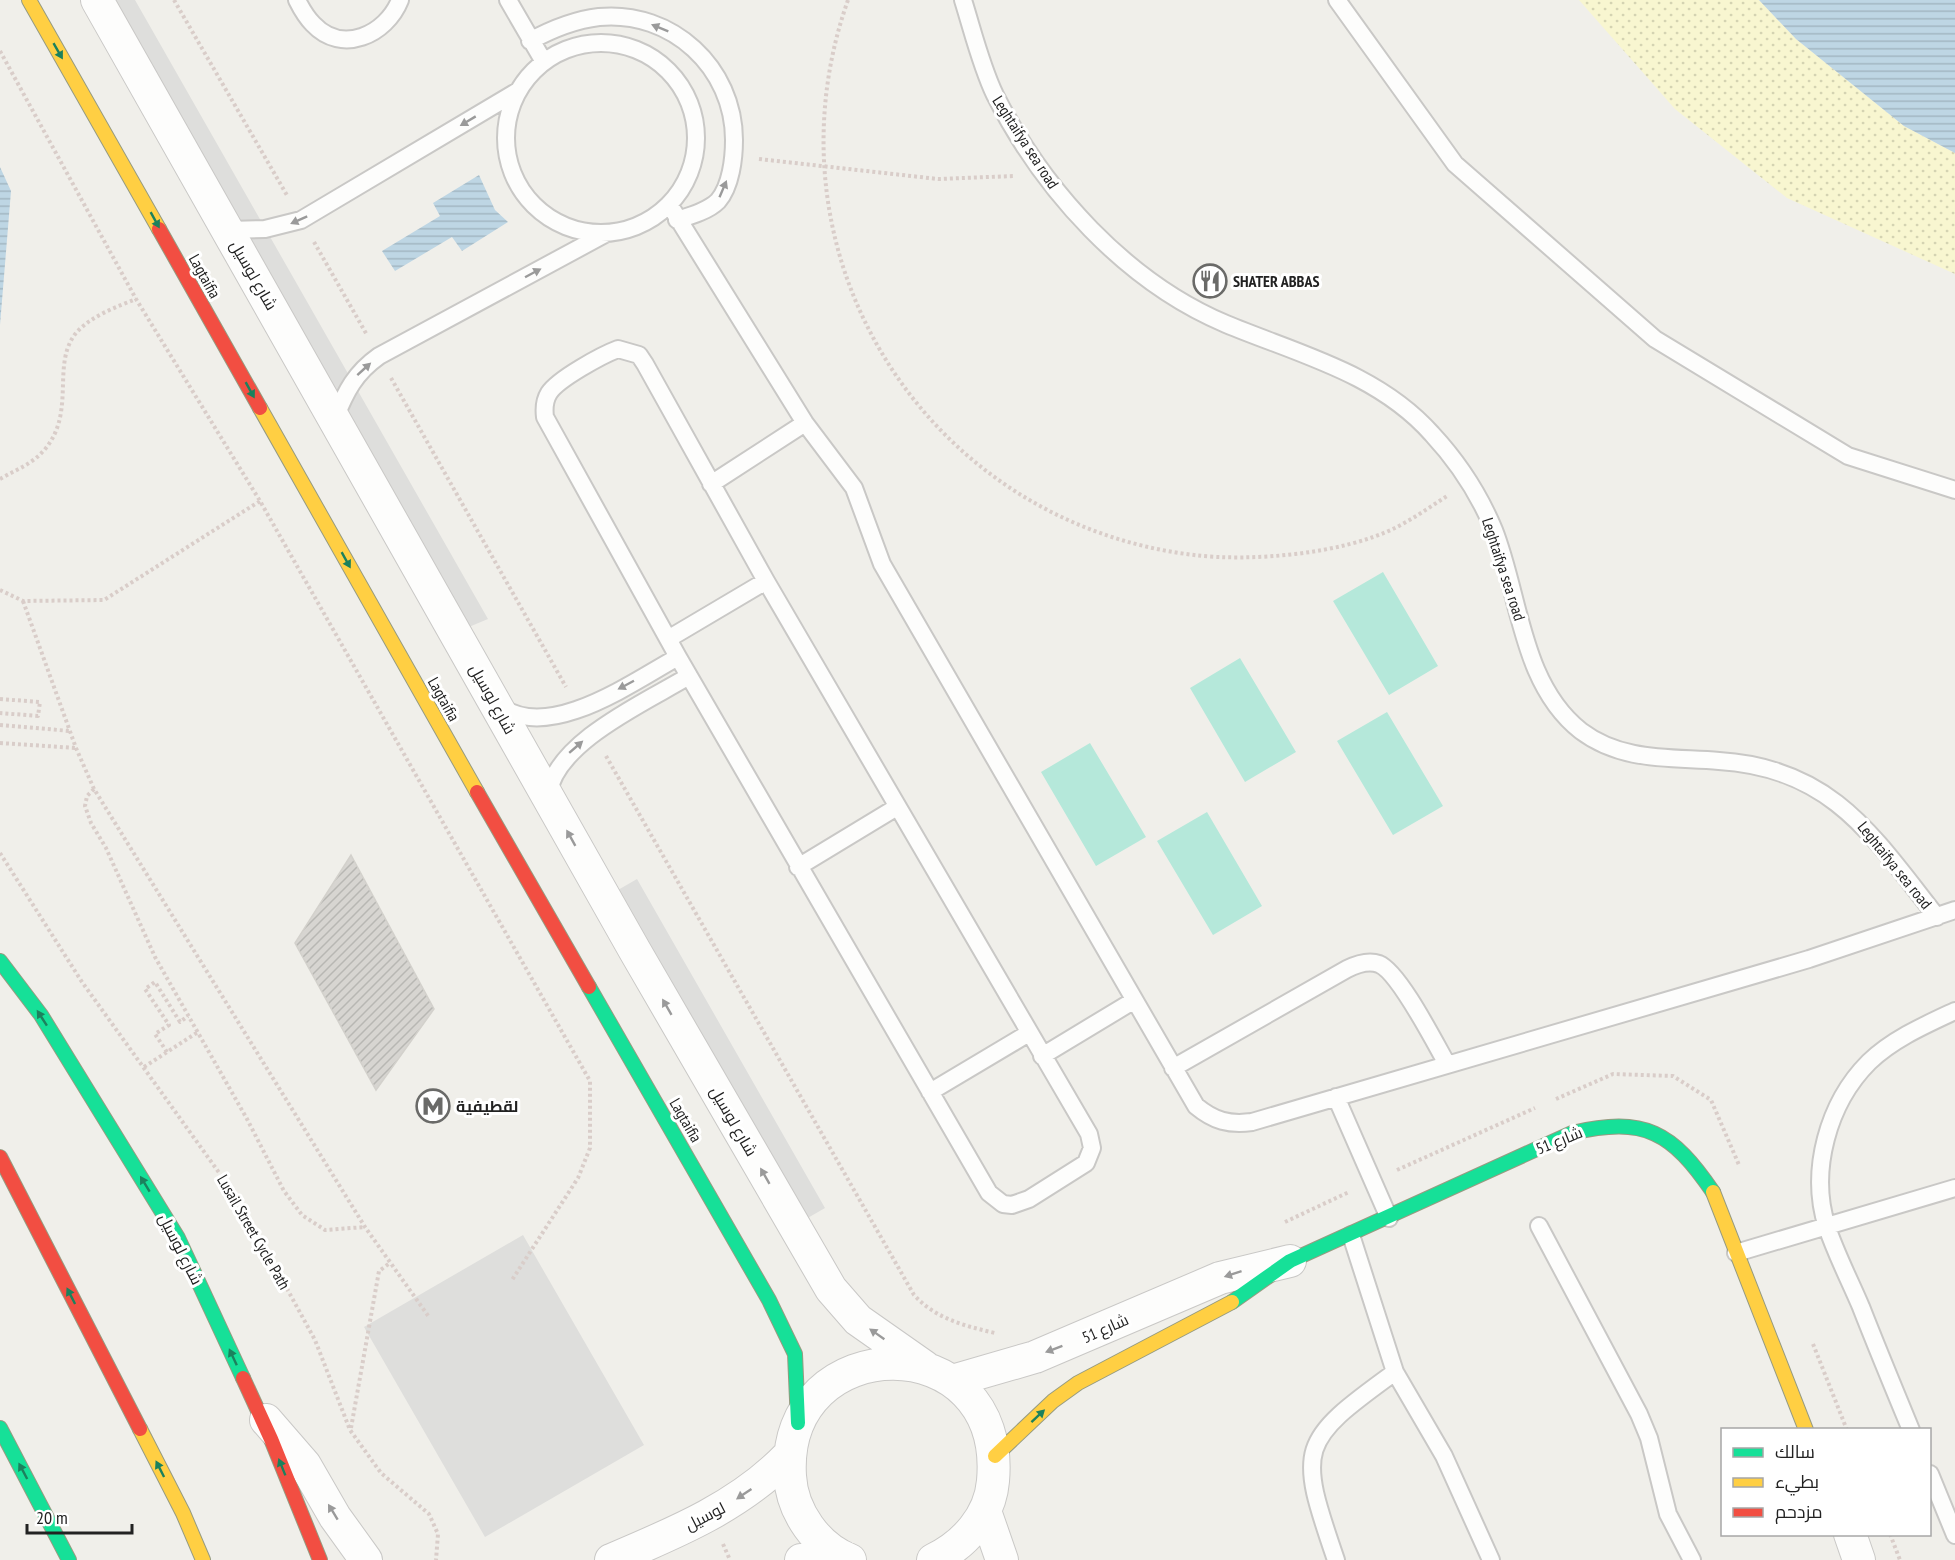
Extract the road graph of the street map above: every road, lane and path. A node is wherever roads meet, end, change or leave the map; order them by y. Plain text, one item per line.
1 (29, 0) edge
2 (97, 0) edge
3 (174, 0) edge
4 (297, 0) edge
5 (400, 0) edge
6 (508, 0) edge
7 (848, 0) edge
8 (963, 0) edge
9 (1337, 0) edge
10 (530, 41) junction
11 (0, 51) edge
12 (544, 62) junction
13 (518, 91) junction
14 (734, 156) junction
15 (824, 166) junction
16 (1045, 176) junction
17 (669, 204) junction
18 (301, 220) junction
19 (677, 220) junction
20 (228, 230) junction
21 (606, 234) junction
22 (136, 299) junction
23 (379, 356) junction
24 (335, 418) junction
25 (805, 423) junction
26 (0, 478) edge
27 (1470, 482) junction
28 (711, 484) junction
29 (1955, 490) edge
30 (260, 501) junction
31 (766, 581) junction
32 (0, 590) edge
33 (23, 601) junction
34 (668, 639) junction
35 (678, 657) junction
36 (689, 676) junction
37 (0, 699) edge
38 (493, 701) junction
39 (579, 711) junction
40 (0, 713) edge
41 (0, 725) edge
42 (70, 731) junction
43 (592, 734) junction
44 (0, 743) edge
45 (76, 748) junction
46 (94, 789) junction
47 (548, 796) junction
48 (897, 807) junction
49 (0, 853) edge
50 (798, 867) junction
51 (1955, 910) edge
52 (1937, 917) junction
53 (0, 960) edge
54 (1133, 1001) junction
55 (1955, 1011) edge
56 (188, 1016) junction
57 (198, 1032) junction
58 (1029, 1033) junction
59 (167, 1052) junction
60 (1042, 1056) junction
61 (1447, 1064) junction
62 (144, 1067) junction
63 (1173, 1068) junction
64 (930, 1092) junction
65 (1336, 1097) junction
66 (0, 1157) edge
67 (1955, 1188) edge
68 (1389, 1218) junction
69 (1539, 1226) dead end
70 (1827, 1226) junction
71 (365, 1227) junction
72 (1351, 1234) junction
73 (1736, 1253) junction
74 (1290, 1261) junction
75 (390, 1263) junction
76 (512, 1280) dead end
77 (429, 1317) dead end
78 (965, 1326) dead end
79 (1395, 1372) junction
80 (938, 1374) junction
81 (258, 1410) junction
82 (798, 1423) junction
83 (0, 1428) edge
84 (1805, 1428) edge
85 (1910, 1428) edge
86 (350, 1430) junction
87 (788, 1456) junction
88 (995, 1456) junction
89 (1931, 1479) edge
90 (985, 1511) junction
91 (1955, 1535) edge
92 (1851, 1536) edge
93 (1891, 1536) edge
94 (846, 1558) edge
95 (1485, 1558) edge
96 (69, 1560) edge
97 (203, 1560) edge
98 (320, 1560) edge
99 (366, 1560) edge
100 (436, 1560) edge
101 (612, 1560) edge
102 (801, 1560) edge
103 (933, 1560) edge
104 (1002, 1560) edge
105 (1336, 1560) edge
106 (1692, 1560) edge
107 (1859, 1560) edge
108 (1900, 1560) edge

1 -> 82 main road, Lagtaifia
2 - 20 street, شارع لوسيل
3 - 18 path
4 - 5 lane
6 - 10 lane
7 - 15 path
8 - 16 lane, Leghtaifya sea road
9 - 29 lane
10 - 12 lane
14 -> 10 lane
11 - 22 path
12 - 13 lane
12 - 17 lane
13 -> 18 lane
13 - 21 lane
14 - 15 path
19 -> 14 lane
15 - 16 path
15 - 27 path
16 - 27 lane, Leghtaifya sea road
17 - 19 lane
17 - 21 lane
18 -> 20 lane
18 - 23 path
19 - 25 lane
20 - 24 street, شارع لوسيل
23 -> 21 lane
22 - 26 path
22 - 30 path
24 -> 23 lane
23 - 39 path
24 - 38 street, شارع لوسيل
25 - 28 lane
25 - 54 lane
27 - 52 lane, Leghtaifya sea road
28 - 31 lane
28 - 34 lane
30 - 33 path
30 - 76 path
31 - 34 lane
31 - 48 lane
32 - 33 path
33 - 42 path
34 - 35 lane
35 - 36 lane
35 -> 39 lane
36 - 43 lane
36 - 50 lane
37 - 40 path
38 - 39 lane
38 - 47 street, شارع لوسيل
41 - 42 path
42 - 45 path
47 -> 43 lane
43 - 78 path
44 - 45 path
45 - 46 path
46 - 56 path
46 - 71 path
80 -> 47 street, شارع لوسيل
48 - 50 lane
48 - 58 lane
49 - 62 path, Lusail Street Cycle Path
50 - 64 lane
51 - 52 lane
52 - 61 lane
81 -> 53 main road, شارع لوسيل
54 - 60 lane
54 - 63 lane
55 - 70 lane
56 - 57 path
56 - 59 path
57 - 59 path
57 - 71 path
58 - 60 lane
58 - 64 lane
59 - 62 path
60 - 64 lane
61 - 63 lane
61 - 65 lane
62 - 86 path, Lusail Street Cycle Path
63 - 65 lane
65 - 68 lane
97 -> 66 main road
67 - 70 lane
68 - 72 main road, شارع 51
68 - 73 main road, شارع 51
69 - 106 lane
70 - 73 lane
70 - 85 lane
71 - 75 path
72 - 74 main road, شارع 51
72 - 79 lane
73 - 84 main road, شارع 51
74 -> 80 street, شارع 51
88 -> 74 main road, شارع 51
75 - 77 path
75 - 86 path
79 - 95 lane
79 - 105 lane
80 - 82 street
80 - 88 street, شارع لوسيل
98 -> 81 main road, شارع لوسيل
99 -> 81 street
82 - 87 street
96 -> 83 main road
86 - 100 path, Lusail Street Cycle Path
87 - 94 street
87 -> 101 street, لوسيل
88 - 90 street, شارع لوسيل
89 - 91 lane
90 - 103 street, شارع لوسيل
90 - 104 street
92 - 107 street
93 - 108 path
94 - 102 street

